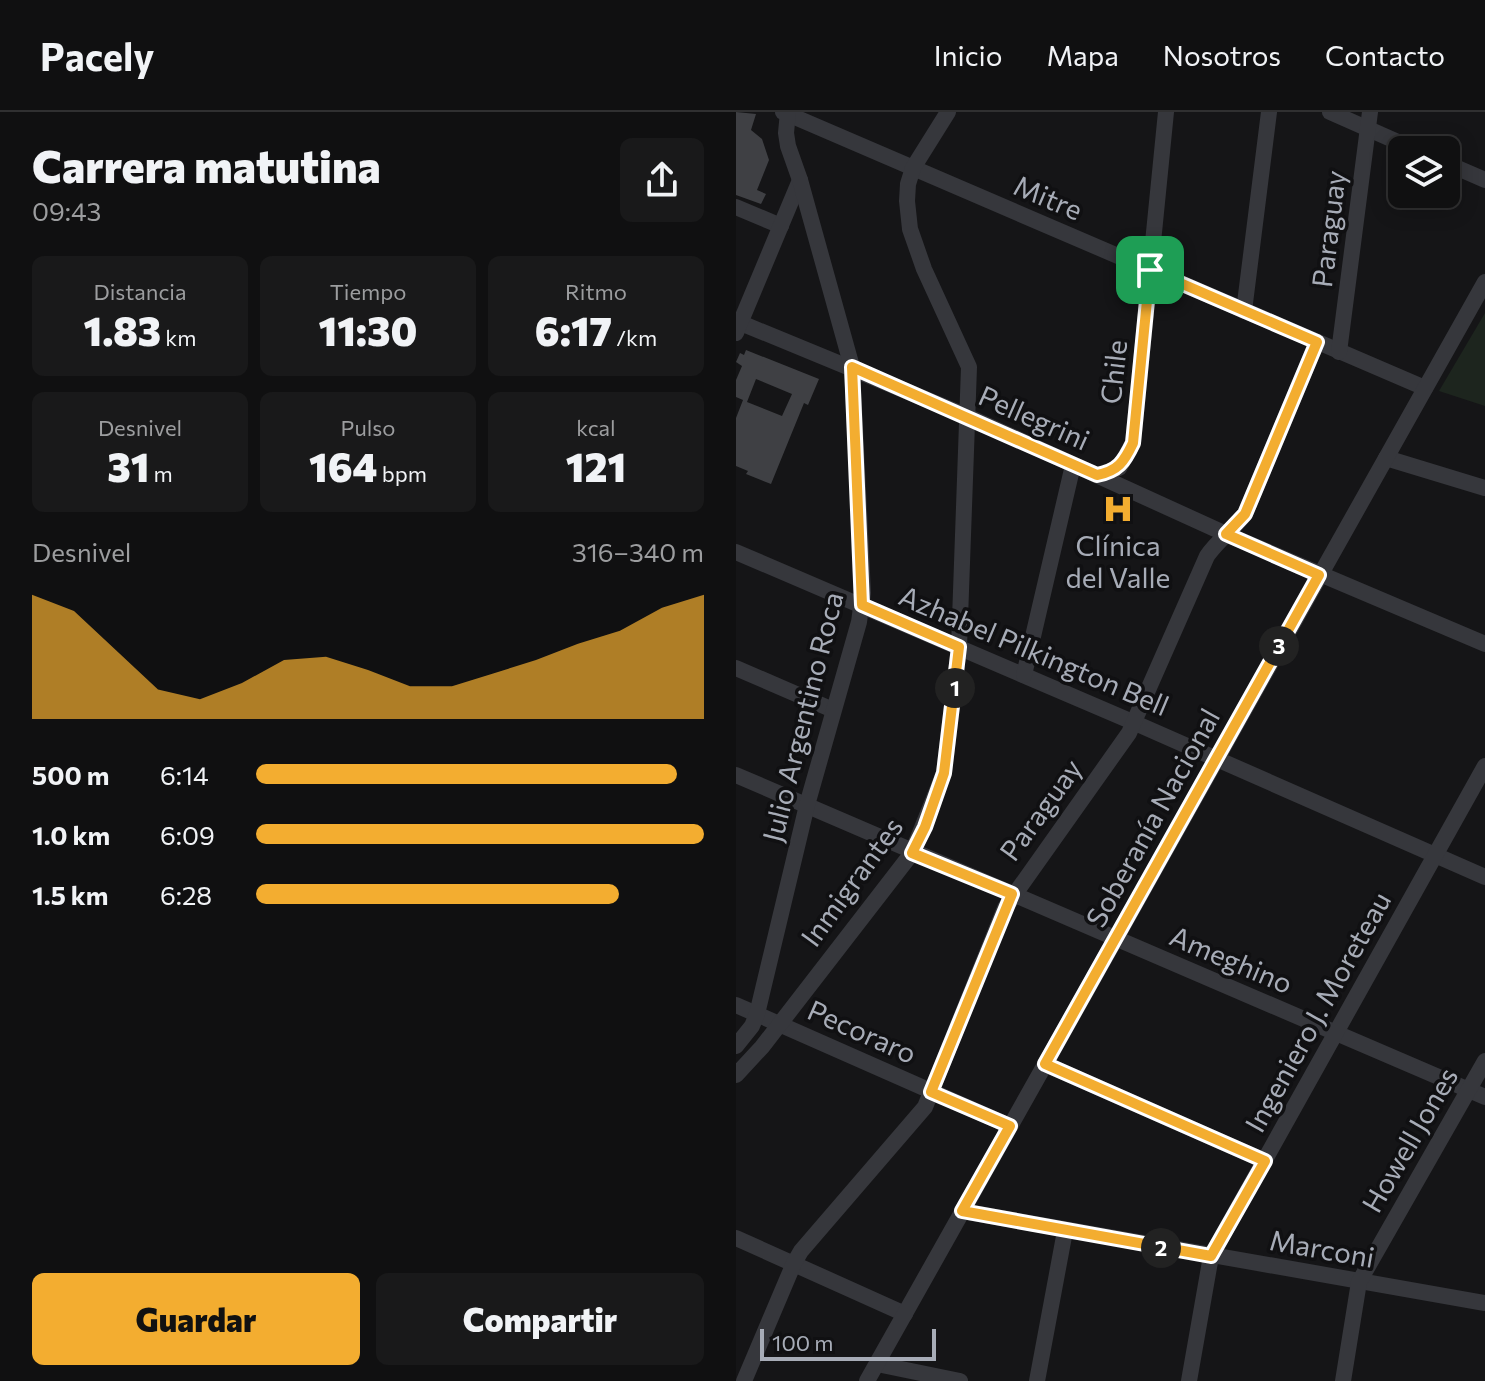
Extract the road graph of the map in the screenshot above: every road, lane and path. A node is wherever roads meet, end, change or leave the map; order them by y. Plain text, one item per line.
1 (948, 112) edge
2 (1166, 112) edge
3 (1269, 112) edge
4 (1330, 112) edge
5 (786, 113) edge
6 (1369, 121) edge
7 (1393, 136) edge
8 (913, 168) junction
9 (1460, 169) edge
10 (800, 180) junction
11 (1485, 180) edge
12 (736, 207) edge
13 (781, 226) junction
14 (1150, 270) junction
15 (1485, 282) edge
16 (1244, 311) junction
17 (737, 325) edge
18 (1317, 342) junction
19 (1339, 352) junction
20 (852, 367) junction
21 (1425, 388) junction
22 (969, 417) junction
23 (1386, 458) junction
24 (1073, 465) junction
25 (1097, 475) junction
26 (1485, 488) edge
27 (1226, 534) junction
28 (736, 552) edge
29 (1319, 575) junction
30 (862, 605) junction
31 (1485, 644) edge
32 (959, 647) junction
33 (736, 668) edge
34 (1024, 675) junction
35 (833, 710) junction
36 (1135, 723) junction
37 (1216, 759) junction
38 (1485, 766) edge
39 (736, 775) edge
40 (807, 805) junction
41 (912, 853) junction
42 (1434, 856) junction
43 (1485, 877) edge
44 (1012, 894) junction
45 (1115, 939) junction
46 (736, 1005) edge
47 (757, 1014) junction
48 (778, 1024) junction
49 (1337, 1033) junction
50 (736, 1046) edge
51 (1485, 1061) edge
52 (1045, 1064) junction
53 (736, 1075) edge
54 (1469, 1090) junction
55 (931, 1092) junction
56 (1485, 1097) edge
57 (1010, 1126) junction
58 (1265, 1161) junction
59 (962, 1211) junction
60 (1065, 1231) junction
61 (736, 1238) edge
62 (1211, 1256) junction
63 (794, 1263) junction
64 (1359, 1282) junction
65 (1485, 1303) edge
66 (905, 1314) junction
67 (877, 1364) junction
68 (744, 1381) edge
69 (867, 1381) edge
70 (960, 1381) edge
71 (1037, 1381) edge
72 (1189, 1381) edge
73 (1343, 1381) edge

1 - 8 street, Inmigrantes
2 - 14 street, Chile
3 - 16 street
4 - 6 street
5 - 8 street, Mitre
5 - 10 street, Julio Argentino Roca
6 - 7 street
6 - 19 street, Paraguay
8 - 14 street, Mitre
8 - 22 street, Inmigrantes
9 - 11 street
10 - 13 street
10 - 20 street, Julio Argentino Roca
12 - 13 street
13 - 17 street
14 - 16 street, Mitre
14 - 25 street, Chile
15 - 21 street, Soberanía Nacional
16 - 18 street, Mitre
17 - 20 street, Pellegrini
18 - 19 street, Mitre
18 - 27 street, Paraguay
19 - 21 street, Mitre
20 - 22 street, Pellegrini
20 - 30 street, Julio Argentino Roca
21 - 23 street, Soberanía Nacional
22 - 24 street, Pellegrini
22 - 32 street, Inmigrantes
23 - 26 street
23 - 29 street, Soberanía Nacional
24 - 25 street, Pellegrini
24 - 34 street
25 - 27 street, Pellegrini
27 - 29 street, Pellegrini
27 - 36 street, Paraguay
28 - 30 street, Azhabel Pilkington Bell
29 - 31 street, Pellegrini
29 - 37 street, Soberanía Nacional
30 - 32 street, Azhabel Pilkington Bell
30 - 35 street, Julio Argentino Roca
32 - 34 street, Azhabel Pilkington Bell
32 - 41 street, Inmigrantes
33 - 35 street
34 - 36 street, Azhabel Pilkington Bell
35 - 40 street, Julio Argentino Roca
36 - 37 street, Azhabel Pilkington Bell
36 - 44 street, Paraguay
37 - 42 street, Azhabel Pilkington Bell
37 - 45 street, Soberanía Nacional
38 - 42 street, Ingeniero J. Moreteau
39 - 40 street, Ameghino
40 - 41 street, Ameghino
40 - 47 street, Julio Argentino Roca
41 - 44 street, Ameghino
41 - 48 street, Inmigrantes
42 - 43 street, Azhabel Pilkington Bell
42 - 49 street, Ingeniero J. Moreteau
44 - 45 street, Ameghino
44 - 55 street, Paraguay
45 - 49 street, Ameghino
45 - 52 street, Soberanía Nacional
46 - 47 street, Pecoraro
47 - 48 street, Pecoraro
47 - 50 street, Julio Argentino Roca
48 - 53 street
48 - 55 street, Pecoraro
49 - 54 street, Ameghino
49 - 58 street, Ingeniero J. Moreteau
51 - 54 street, Howell Jones
52 - 57 street, Soberanía Nacional
52 - 58 street
54 - 56 street, Ameghino
54 - 64 street, Howell Jones
55 - 57 street, Pecoraro
55 - 63 street, Paraguay
57 - 59 street, Soberanía Nacional
58 - 62 street, Ingeniero J. Moreteau
59 - 60 street, Marconi
59 - 66 street, Soberanía Nacional
60 - 62 street, Marconi
60 - 71 street
61 - 63 street
62 - 64 street, Marconi
62 - 72 street, Ingeniero J. Moreteau
63 - 66 street
63 - 68 street, Paraguay
64 - 65 street, Marconi
64 - 73 street, Howell Jones
66 - 67 street, Soberanía Nacional
67 - 69 street, Soberanía Nacional
67 - 70 street

